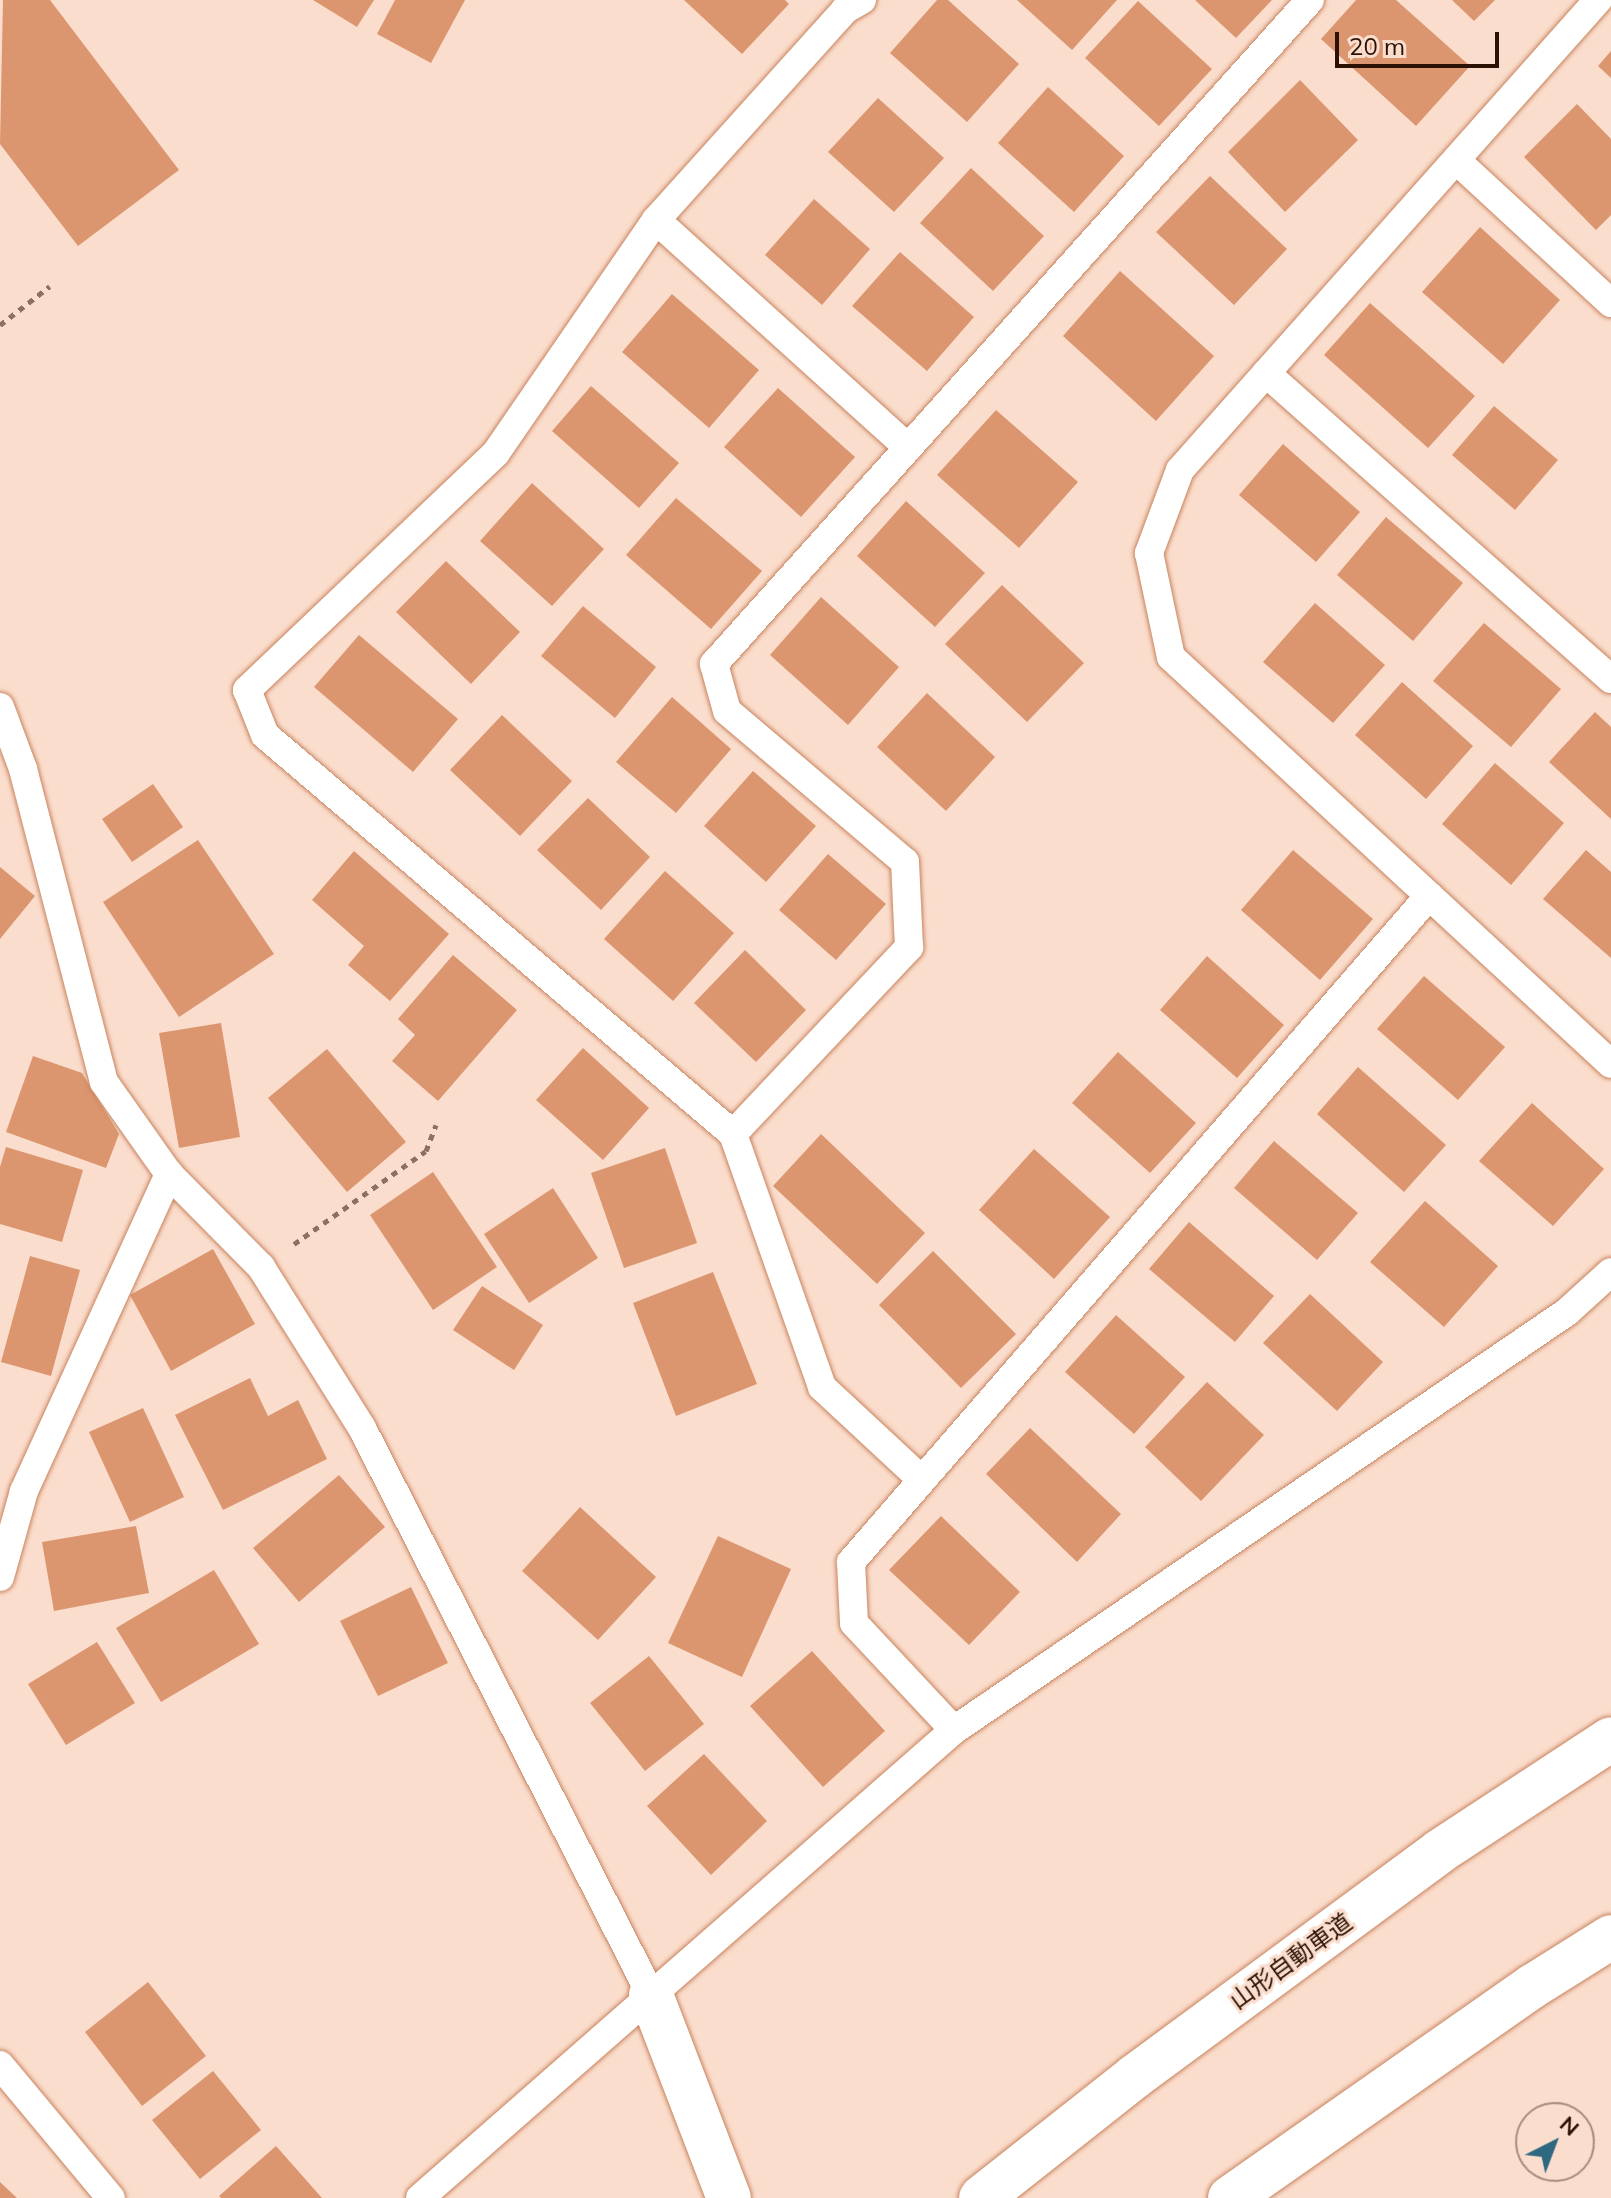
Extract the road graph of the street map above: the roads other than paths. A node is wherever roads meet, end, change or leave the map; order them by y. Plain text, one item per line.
1 (862, 0) edge
2 (1310, 0) edge
3 (1598, 0) edge
4 (1456, 160) junction
5 (656, 220) junction
6 (1611, 303) edge
7 (1266, 373) junction
8 (908, 448) junction
9 (1611, 679) edge
10 (0, 707) edge
11 (1429, 896) junction
12 (1611, 1064) edge
13 (733, 1134) junction
14 (169, 1174) junction
15 (1607, 1278) edge
16 (921, 1479) junction
17 (0, 1577) edge
18 (954, 1730) junction
19 (1611, 1739) edge
20 (1611, 1937) edge
21 (651, 1995) junction
22 (0, 2065) edge
23 (111, 2198) edge
24 (420, 2198) edge
25 (729, 2198) edge
26 (981, 2198) edge
27 (1230, 2198) edge

1 - 5 lane
2 - 8 lane
3 - 4 lane
4 - 6 lane
4 - 7 lane
5 - 8 lane
5 - 13 lane
7 - 9 lane
7 - 11 lane
8 - 13 lane
10 - 14 lane
11 - 12 lane
11 - 16 lane
13 - 16 lane
14 - 17 lane
14 - 21 lane
15 - 18 lane
16 - 18 lane
18 - 21 lane
19 - 26 main road, 山形自動車道
20 - 27 main road
21 - 24 lane
21 - 25 main road
22 - 23 lane

